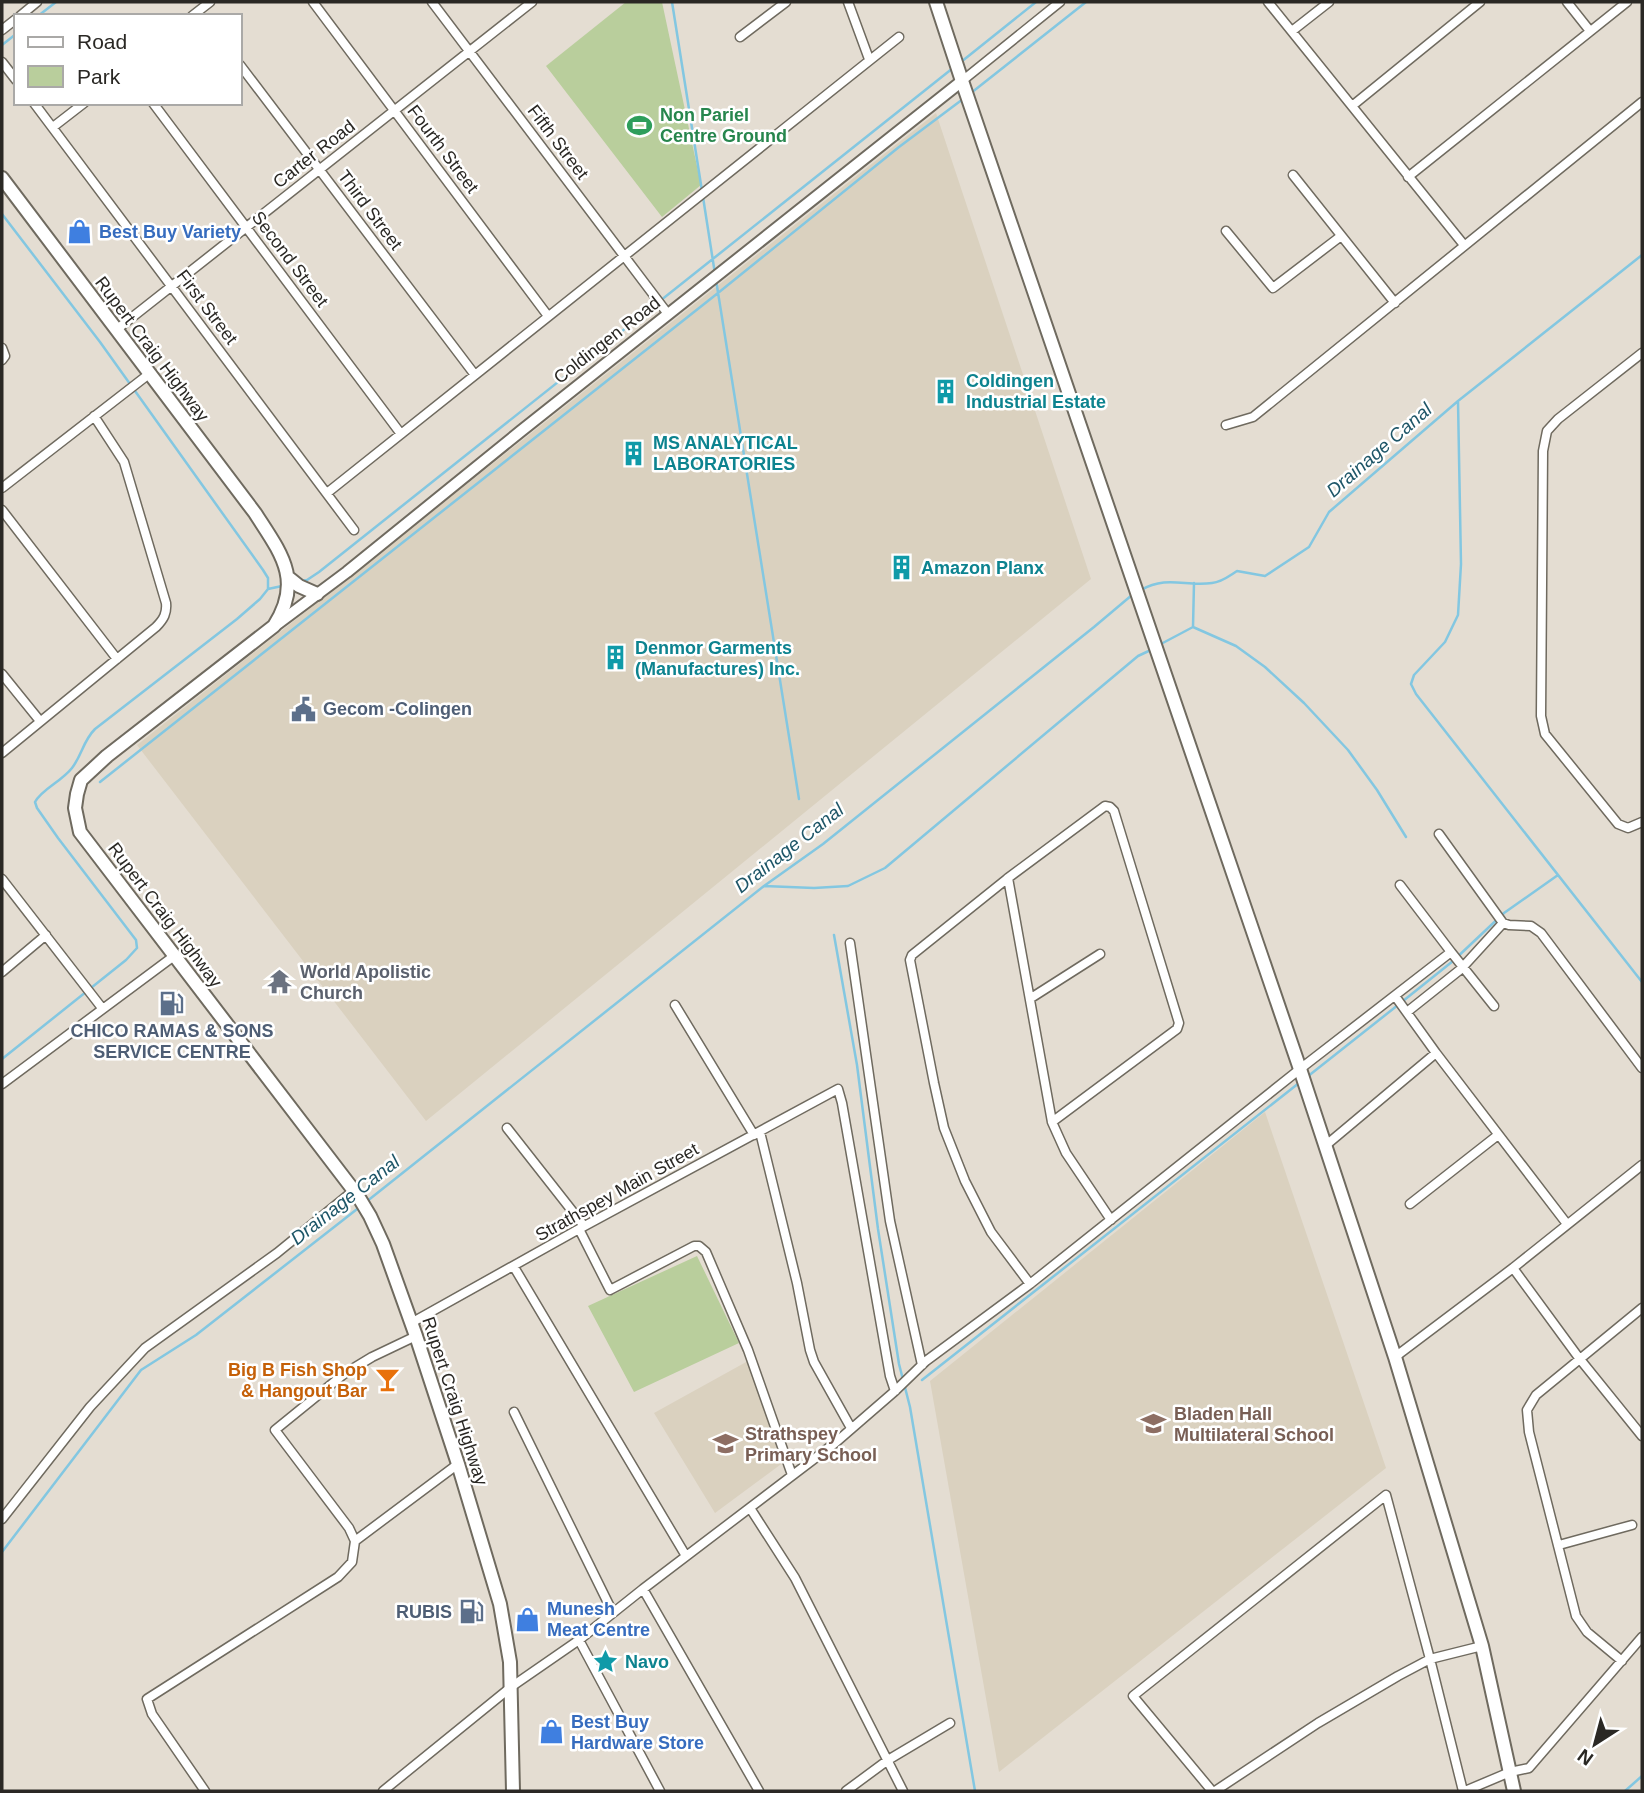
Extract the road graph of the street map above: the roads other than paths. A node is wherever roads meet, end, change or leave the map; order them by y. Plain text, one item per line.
1 (37, 2) edge
2 (210, 2) edge
3 (313, 2) edge
4 (432, 2) edge
5 (532, 2) edge
6 (786, 2) edge
7 (848, 2) edge
8 (936, 2) edge
9 (1060, 2) edge
10 (1268, 2) edge
11 (1329, 2) edge
12 (1480, 2) edge
13 (1567, 2) edge
14 (1627, 2) edge
15 (22, 14) edge
16 (198, 14) edge
17 (1292, 31) junction
18 (1590, 31) junction
19 (740, 37) dead end
20 (899, 37) dead end
21 (469, 51) junction
22 (869, 60) junction
23 (2, 62) edge
24 (242, 68) edge
25 (14, 77) edge
26 (962, 81) junction
27 (1642, 102) edge
28 (36, 105) edge
29 (82, 105) edge
30 (154, 105) edge
31 (1352, 106) junction
32 (394, 111) junction
33 (53, 128) junction
34 (319, 170) junction
35 (1293, 175) dead end
36 (1408, 177) junction
37 (2, 178) edge
38 (246, 228) junction
39 (1226, 231) dead end
40 (1342, 236) junction
41 (1464, 245) junction
42 (624, 255) junction
43 (172, 286) junction
44 (1395, 303) junction
45 (663, 307) junction
46 (548, 316) junction
47 (116, 330) junction
48 (2, 348) edge
49 (1641, 358) edge
50 (2, 360) edge
51 (149, 374) junction
52 (475, 375) junction
53 (93, 416) junction
54 (1226, 425) dead end
55 (401, 434) junction
56 (2, 488) edge
57 (327, 493) junction
58 (2, 510) edge
59 (354, 530) dead end
60 (289, 578) junction
61 (317, 594) junction
62 (274, 626) junction
63 (117, 659) junction
64 (2, 674) edge
65 (40, 721) junction
66 (2, 753) edge
67 (1642, 822) edge
68 (1439, 834) dead end
69 (1008, 878) junction
70 (2, 879) edge
71 (1400, 885) dead end
72 (1503, 923) junction
73 (46, 935) junction
74 (850, 943) dead end
75 (1451, 952) junction
76 (1100, 954) dead end
77 (174, 956) junction
78 (1462, 967) junction
79 (2, 972) edge
80 (1395, 996) junction
81 (1031, 998) junction
82 (675, 1005) dead end
83 (1494, 1006) dead end
84 (102, 1008) junction
85 (1407, 1012) junction
86 (1436, 1053) junction
87 (1642, 1068) edge
88 (1300, 1069) junction
89 (2, 1084) edge
90 (1052, 1122) junction
91 (507, 1128) dead end
92 (757, 1134) junction
93 (1499, 1135) junction
94 (1325, 1146) junction
95 (1642, 1165) edge
96 (355, 1193) junction
97 (1410, 1204) dead end
98 (1111, 1220) junction
99 (1567, 1224) junction
100 (582, 1228) junction
101 (514, 1267) junction
102 (1513, 1268) junction
103 (1030, 1284) junction
104 (1642, 1308) edge
105 (411, 1323) junction
106 (416, 1336) junction
107 (1395, 1357) junction
108 (1579, 1358) junction
109 (922, 1365) junction
110 (895, 1391) junction
111 (514, 1412) dead end
112 (852, 1428) junction
113 (1642, 1436) edge
114 (458, 1464) junction
115 (792, 1475) junction
116 (750, 1507) junction
117 (2, 1519) edge
118 (1632, 1525) dead end
119 (355, 1541) junction
120 (1559, 1545) junction
121 (686, 1556) junction
122 (643, 1589) junction
123 (613, 1613) junction
124 (1642, 1637) edge
125 (579, 1640) junction
126 (1482, 1646) junction
127 (1430, 1659) junction
128 (1622, 1661) junction
129 (511, 1687) junction
130 (950, 1723) dead end
131 (888, 1760) junction
132 (1510, 1772) junction
133 (205, 1791) edge
134 (383, 1791) edge
135 (513, 1791) edge
136 (660, 1791) edge
137 (759, 1791) edge
138 (846, 1791) edge
139 (903, 1791) edge
140 (1214, 1791) edge
141 (1464, 1791) edge
142 (1514, 1791) edge

1 - 15 street
2 - 16 street
3 - 32 street, Fourth Street
4 - 21 street, Fifth Street
5 - 21 street, Carter Road
6 - 19 street
7 - 22 street
8 - 26 main road
9 - 26 street
10 - 17 street
11 - 17 street
12 - 31 street
13 - 18 street
14 - 18 street
17 - 31 street
18 - 36 street
20 - 22 street
21 - 32 street, Carter Road
21 - 42 street, Fifth Street
22 - 42 street
23 - 25 street
24 - 34 street, Third Street
26 - 45 street, Coldingen Road
26 - 88 main road
27 - 41 street
28 - 33 street, First Street
29 - 33 street
30 - 38 street, Second Street
31 - 36 street
32 - 34 street, Carter Road
32 - 46 street, Fourth Street
33 - 43 street, First Street
34 - 38 street, Carter Road
34 - 52 street, Third Street
35 - 40 street
36 - 41 street
37 - 47 main road, Rupert Craig Highway
38 - 43 street, Carter Road
38 - 55 street, Second Street
39 - 40 street
40 - 44 street
41 - 44 street
42 - 45 street, Fifth Street
42 - 46 street
43 - 47 street, Carter Road
43 - 57 street, First Street
44 - 54 street
45 - 61 street, Coldingen Road
46 - 52 street
47 - 51 main road, Rupert Craig Highway
48 - 50 street
49 - 67 street
51 - 53 street
51 - 60 main road, Rupert Craig Highway
52 - 55 street
53 - 56 street
53 - 63 street
55 - 57 street
57 - 59 street, First Street
58 - 63 street
60 - 61 main road
60 - 62 main road, Rupert Craig Highway
61 - 62 street, Coldingen Road
62 - 77 main road, Rupert Craig Highway
63 - 65 street
64 - 65 street
65 - 66 street
68 - 72 street
69 - 81 street
69 - 90 street
69 - 103 street
70 - 73 street
71 - 75 street
72 - 78 street
72 - 87 street
73 - 79 street
73 - 84 street
74 - 109 street
75 - 78 street
75 - 80 street
76 - 81 street
77 - 84 street
77 - 96 main road, Rupert Craig Highway
78 - 83 street
78 - 85 street
80 - 85 street
80 - 88 street
81 - 90 street
82 - 92 street
84 - 89 street
85 - 86 street
86 - 93 street
86 - 94 street
88 - 94 main road
88 - 98 street
90 - 98 street
91 - 100 street
92 - 100 street, Strathspey Main Street
92 - 110 street, Strathspey Main Street
92 - 112 street
93 - 97 street
93 - 99 street
94 - 107 main road
95 - 99 street
96 - 105 main road, Rupert Craig Highway
96 - 117 street
98 - 103 street
99 - 102 street
100 - 101 street, Strathspey Main Street
100 - 115 street
101 - 105 street, Strathspey Main Street
101 - 121 street
102 - 107 street
102 - 108 street
103 - 109 street
104 - 108 street
105 - 106 main road, Rupert Craig Highway
106 - 114 main road, Rupert Craig Highway
106 - 119 street
107 - 126 main road
108 - 113 street
108 - 120 street
109 - 110 street
110 - 112 street
111 - 123 street
112 - 115 street
114 - 119 street
114 - 129 main road, Rupert Craig Highway
115 - 116 street
116 - 121 street
116 - 131 street
118 - 120 street
119 - 133 street
120 - 128 street
121 - 122 street
122 - 123 street
122 - 137 street
123 - 125 street
124 - 128 street
125 - 129 street
125 - 136 street
126 - 127 street
126 - 132 main road
127 - 140 street
127 - 140 street
127 - 141 street
128 - 132 street
129 - 134 street
129 - 135 main road, Rupert Craig Highway
130 - 131 street
131 - 138 street
131 - 139 street
132 - 141 street
132 - 142 main road

